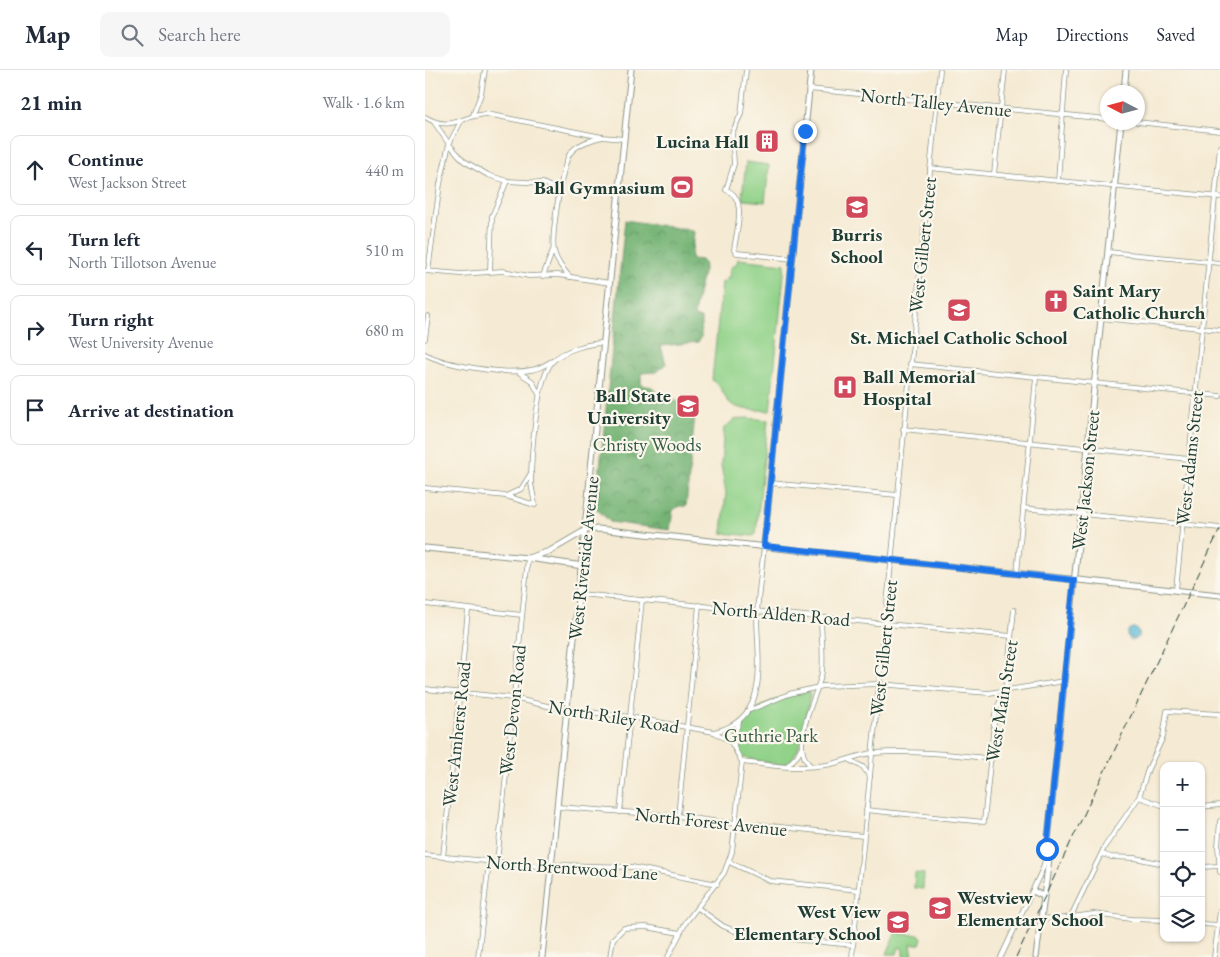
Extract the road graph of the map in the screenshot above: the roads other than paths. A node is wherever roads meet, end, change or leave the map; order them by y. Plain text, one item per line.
1 (485, 70) edge
2 (631, 70) edge
3 (746, 70) edge
4 (811, 70) edge
5 (940, 70) edge
6 (1005, 70) edge
7 (1066, 70) edge
8 (1126, 70) edge
9 (1125, 85) edge
10 (809, 89) junction
11 (937, 102) junction
12 (1001, 109) junction
13 (473, 115) junction
14 (1062, 115) junction
15 (425, 117) edge
16 (1100, 119) edge
17 (434, 122) junction
18 (460, 123) junction
19 (1145, 123) edge
20 (1120, 130) edge
21 (1220, 131) edge
22 (603, 137) junction
23 (624, 139) junction
24 (449, 144) junction
25 (1220, 147) edge
26 (930, 168) junction
27 (994, 174) junction
28 (507, 181) junction
29 (1058, 181) junction
30 (1115, 187) junction
31 (560, 191) junction
32 (1218, 197) edge
33 (553, 248) junction
34 (1108, 252) junction
35 (793, 259) junction
36 (1209, 262) junction
37 (1220, 263) edge
38 (426, 271) edge
39 (490, 271) junction
40 (543, 276) junction
41 (571, 277) junction
42 (610, 283) junction
43 (428, 316) dead end
44 (1102, 318) junction
45 (1202, 328) junction
46 (1220, 330) edge
47 (425, 339) edge
48 (604, 343) junction
49 (425, 354) edge
50 (552, 361) junction
51 (910, 364) junction
52 (517, 371) junction
53 (1037, 378) junction
54 (1095, 383) junction
55 (1196, 393) junction
56 (539, 394) junction
57 (1220, 396) edge
58 (903, 430) junction
59 (1030, 442) junction
60 (1088, 449) junction
61 (1189, 459) junction
62 (532, 471) junction
63 (770, 483) junction
64 (425, 488) edge
65 (506, 496) junction
66 (897, 496) junction
67 (1023, 508) junction
68 (1081, 514) junction
69 (1183, 524) junction
70 (1220, 528) edge
71 (586, 530) junction
72 (764, 546) junction
73 (425, 548) edge
74 (528, 558) junction
75 (891, 560) junction
76 (583, 566) junction
77 (1017, 573) junction
78 (1074, 580) junction
79 (1176, 590) junction
80 (580, 594) junction
81 (1220, 595) edge
82 (642, 600) junction
83 (425, 604) edge
84 (699, 605) junction
85 (468, 610) junction
86 (1014, 610) dead end
87 (757, 611) junction
88 (522, 615) junction
89 (821, 617) junction
90 (885, 623) junction
91 (1011, 636) junction
92 (1064, 680) junction
93 (879, 684) junction
94 (817, 687) junction
95 (425, 689) edge
96 (460, 692) junction
97 (1003, 692) junction
98 (513, 698) junction
99 (568, 710) junction
100 (750, 710) junction
101 (1220, 714) edge
102 (630, 717) junction
103 (741, 720) junction
104 (687, 728) junction
105 (714, 732) junction
106 (733, 747) junction
107 (801, 748) junction
108 (872, 753) junction
109 (992, 759) junction
110 (849, 760) junction
111 (742, 762) junction
112 (785, 767) junction
113 (811, 767) junction
114 (870, 777) junction
115 (1139, 797) junction
116 (1160, 805) edge
117 (1220, 805) edge
118 (558, 807) junction
119 (1205, 807) edge
120 (866, 810) junction
121 (620, 812) junction
122 (678, 816) junction
123 (1220, 821) edge
124 (737, 823) junction
125 (863, 836) junction
126 (1047, 849) junction
127 (1102, 854) junction
128 (425, 856) edge
129 (443, 858) junction
130 (489, 862) junction
131 (729, 862) junction
132 (497, 863) junction
133 (1160, 863) edge
134 (552, 866) junction
135 (1219, 866) edge
136 (1205, 867) edge
137 (1220, 872) edge
138 (717, 884) junction
139 (859, 890) junction
140 (1033, 890) junction
141 (1043, 896) junction
142 (698, 908) junction
143 (1220, 911) edge
144 (1071, 916) junction
145 (1041, 918) junction
146 (1160, 920) edge
147 (1205, 924) edge
148 (1219, 925) edge
149 (680, 933) junction
150 (853, 945) junction
151 (478, 957) edge
152 (542, 957) edge
153 (611, 957) edge
154 (668, 957) edge
155 (852, 957) edge
156 (1001, 957) edge
157 (1036, 957) edge
158 (1214, 957) edge

1 - 13 street
2 - 23 main road, West Riverside Avenue
3 - 35 street
4 - 10 main road
5 - 11 street, West Gilbert Street
6 - 12 street
7 - 14 street
8 - 9 main road
10 - 11 street, North Talley Avenue
10 - 35 main road
11 - 12 street, North Talley Avenue
11 - 26 street, West Gilbert Street
12 - 14 street, North Talley Avenue
12 - 27 street
13 - 18 street
13 - 22 street
14 - 16 street, North Talley Avenue
14 - 29 street
15 - 17 street
17 - 18 street
17 - 24 street
18 - 24 street
19 - 21 street
20 - 30 main road, West Jackson Street
22 - 23 street
22 - 31 street
23 - 42 main road, West Riverside Avenue
24 - 28 street
24 - 38 street
25 - 32 street, West Adams Street
26 - 27 street
26 - 51 street, West Gilbert Street
27 - 29 street
28 - 31 street
28 - 39 street
29 - 30 street
30 - 32 street
30 - 34 main road, West Jackson Street
31 - 33 street
32 - 36 street, West Adams Street
33 - 40 street
33 - 41 street
34 - 36 street
34 - 44 main road, West Jackson Street
35 - 63 main road
36 - 37 street
36 - 45 street, West Adams Street
38 - 39 street
39 - 40 street
40 - 41 street
41 - 42 street
42 - 48 main road, West Riverside Avenue
43 - 47 street
44 - 45 street
44 - 54 main road, West Jackson Street
45 - 46 street
45 - 55 street, West Adams Street
48 - 50 street
48 - 71 main road, West Riverside Avenue
49 - 52 street
50 - 52 street
50 - 56 street
51 - 53 street
51 - 58 street, West Gilbert Street
52 - 56 street
53 - 54 street
53 - 59 street
54 - 55 street
54 - 60 main road, West Jackson Street
55 - 57 street
55 - 61 street, West Adams Street
56 - 62 street
58 - 59 street
58 - 66 street, West Gilbert Street
59 - 60 street
59 - 67 street
60 - 61 street
60 - 68 main road, West Jackson Street
61 - 69 street, West Adams Street
62 - 65 street
62 - 65 street
63 - 66 street
63 - 72 main road
64 - 65 street
66 - 75 street, West Gilbert Street
67 - 68 street
67 - 77 street
68 - 69 street
68 - 78 main road, West Jackson Street
69 - 70 street
69 - 79 street, West Adams Street
71 - 72 main road
71 - 74 main road
71 - 76 main road, West Riverside Avenue
72 - 75 main road
72 - 87 street
73 - 74 main road
74 - 76 main road
74 - 88 street, West Devon Road
75 - 77 main road
75 - 90 street, West Gilbert Street
76 - 80 main road, West Riverside Avenue
77 - 78 main road
78 - 79 main road
78 - 92 main road, West Jackson Street
79 - 81 main road
80 - 82 street, North Alden Road
80 - 99 main road, West Riverside Avenue
82 - 84 street, North Alden Road
82 - 102 street
83 - 85 street
84 - 87 street, North Alden Road
84 - 104 street
85 - 88 street
85 - 96 street, West Amherst Road
86 - 91 street, West Main Street
87 - 89 street, North Alden Road
87 - 100 street
88 - 98 street, West Devon Road
89 - 90 street, North Alden Road
89 - 94 street
90 - 91 street, North Alden Road
90 - 93 street, West Gilbert Street
91 - 97 street, West Main Street
92 - 97 street
92 - 126 main road, West Jackson Street
93 - 94 street
93 - 97 street
93 - 108 street, West Gilbert Street
94 - 100 street
94 - 107 street
95 - 96 street, North Riley Road
96 - 98 street, North Riley Road
96 - 129 street, West Amherst Road
97 - 109 street, West Main Street
98 - 99 street, North Riley Road
98 - 132 street, West Devon Road
99 - 102 street, North Riley Road
99 - 118 main road, West Riverside Avenue
100 - 103 street
101 - 115 street
102 - 104 street, North Riley Road
102 - 121 street
103 - 105 street
103 - 106 street
104 - 105 street, North Riley Road
104 - 122 street
105 - 106 street
106 - 111 street
107 - 112 street
107 - 113 street
108 - 109 street
108 - 110 street
108 - 114 street, West Gilbert Street
109 - 120 street, West Main Street
110 - 113 street
110 - 114 street
111 - 112 street
111 - 124 street
112 - 113 street
114 - 120 street, West Gilbert Street
115 - 116 street
115 - 127 street
117 - 119 street
118 - 121 street, North Forest Avenue
118 - 134 main road, West Riverside Avenue
120 - 125 street, West Gilbert Street
121 - 122 street, North Forest Avenue
122 - 124 street, North Forest Avenue
123 - 135 street
124 - 125 street, North Forest Avenue
124 - 131 street
125 - 139 street, West Gilbert Street
126 - 140 street
126 - 141 main road, West Jackson Street
127 - 133 street
127 - 144 street
128 - 129 street, North Brentwood Lane
129 - 130 street, North Brentwood Lane
130 - 132 street, North Brentwood Lane
130 - 151 street
131 - 138 street
131 - 139 street
132 - 134 street, North Brentwood Lane
134 - 138 street, North Brentwood Lane
134 - 152 main road, West Riverside Avenue
135 - 136 street
135 - 137 street
138 - 142 street
139 - 150 street, West Gilbert Street
140 - 141 main road
140 - 156 street
141 - 145 main road, West Jackson Street
142 - 149 street
142 - 150 street
143 - 148 street
144 - 145 street
144 - 146 street
145 - 157 main road, West Jackson Street
147 - 148 street
148 - 158 street
149 - 153 street
149 - 154 street
150 - 155 street, West Gilbert Street

